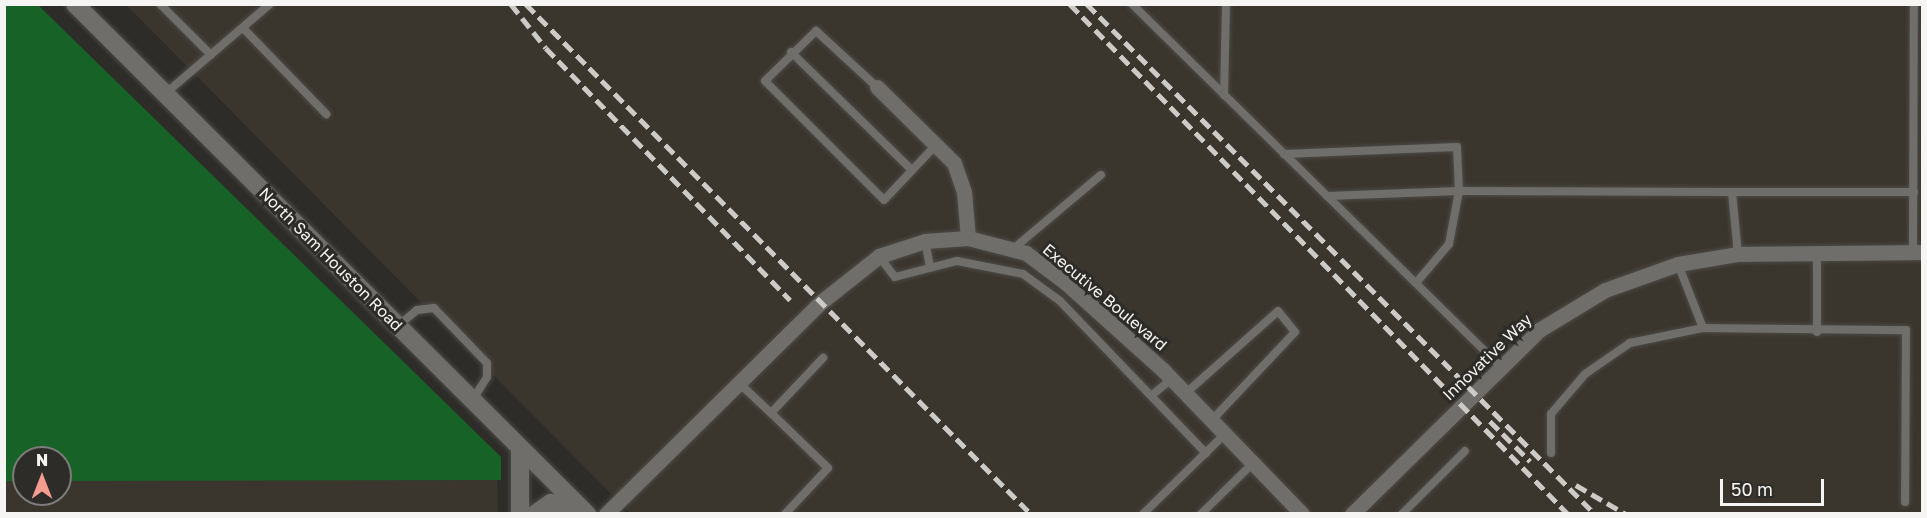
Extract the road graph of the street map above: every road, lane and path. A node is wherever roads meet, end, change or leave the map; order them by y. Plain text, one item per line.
1 (75, 4) edge
2 (159, 4) edge
3 (1132, 4) edge
4 (1226, 4) edge
5 (1914, 4) edge
6 (265, 6) edge
7 (243, 28) junction
8 (791, 52) junction
9 (211, 55) junction
10 (877, 87) joint
11 (166, 93) junction
12 (1224, 95) junction
13 (326, 114) dead end
14 (937, 144) junction
15 (1284, 154) junction
16 (912, 170) junction
17 (1101, 175) dead end
18 (1459, 191) junction
19 (1732, 192) junction
20 (1914, 192) junction
21 (1327, 196) junction
22 (968, 238) junction
23 (925, 241) junction
24 (1013, 249) junction
25 (1918, 252) edge
26 (1817, 253) junction
27 (1738, 254) junction
28 (879, 256) junction
29 (1032, 258) junction
30 (1678, 264) junction
31 (930, 267) junction
32 (1023, 274) junction
33 (1416, 284) junction
34 (399, 326) junction
35 (1703, 328) junction
36 (1817, 332) junction
37 (824, 358) dead end
38 (1501, 367) junction
39 (1172, 378) junction
40 (739, 383) junction
41 (1186, 393) junction
42 (1152, 396) junction
43 (472, 400) junction
44 (771, 413) junction
45 (1212, 420) junction
46 (1225, 434) junction
47 (520, 450) junction
48 (1465, 451) dead end
49 (1206, 453) junction
50 (1551, 453) dead end
51 (1253, 462) junction
52 (1905, 502) dead end
53 (582, 509) edge
54 (520, 513) edge
55 (535, 513) edge
56 (606, 513) edge
57 (785, 513) edge
58 (1143, 513) edge
59 (1201, 513) edge
60 (1302, 513) edge
61 (1352, 513) edge
62 (1402, 513) edge

1 - 11 street, North Sam Houston Road
2 - 9 lane
3 - 12 lane
4 - 12 lane
5 - 20 lane
6 - 7 lane
7 - 9 lane
7 - 13 lane
8 - 10 lane
8 - 16 lane
8 - 16 lane
9 - 11 lane
10 - 14 street
11 - 34 street, North Sam Houston Road
12 - 15 lane
14 - 16 lane
14 - 22 street
15 - 18 lane
15 - 21 lane
17 - 24 lane
18 - 19 lane
18 - 21 lane
18 - 33 lane
19 - 20 lane
19 - 27 lane
20 - 25 lane
21 - 33 lane
22 - 23 street, Executive Boulevard
22 - 24 street, Executive Boulevard
23 - 28 street, Executive Boulevard
23 - 31 lane
24 - 29 street, Executive Boulevard
25 - 26 street, Innovative Way
26 - 27 street, Innovative Way
26 - 36 lane
27 - 30 street, Innovative Way
28 - 31 lane
28 - 40 street, Executive Boulevard
29 - 32 lane
29 - 39 street, Executive Boulevard
30 - 35 lane
30 - 38 street, Innovative Way
31 - 32 lane
32 - 42 lane
33 - 38 lane
34 - 43 street, North Sam Houston Road
34 - 43 lane
35 - 36 lane
35 - 50 lane
36 - 52 lane
37 - 44 lane
38 - 61 street, Innovative Way
39 - 41 street, Executive Boulevard
39 - 42 lane
40 - 44 lane
40 - 56 street, Executive Boulevard
41 - 45 street, Executive Boulevard
41 - 45 lane
42 - 49 lane
43 - 47 street, North Sam Houston Road
44 - 57 lane
45 - 46 street, Executive Boulevard
46 - 49 lane
46 - 51 street, Executive Boulevard
47 - 53 street, North Sam Houston Road
47 - 54 street
48 - 62 lane
49 - 58 lane
51 - 59 lane
51 - 60 street, Executive Boulevard
53 - 55 street

